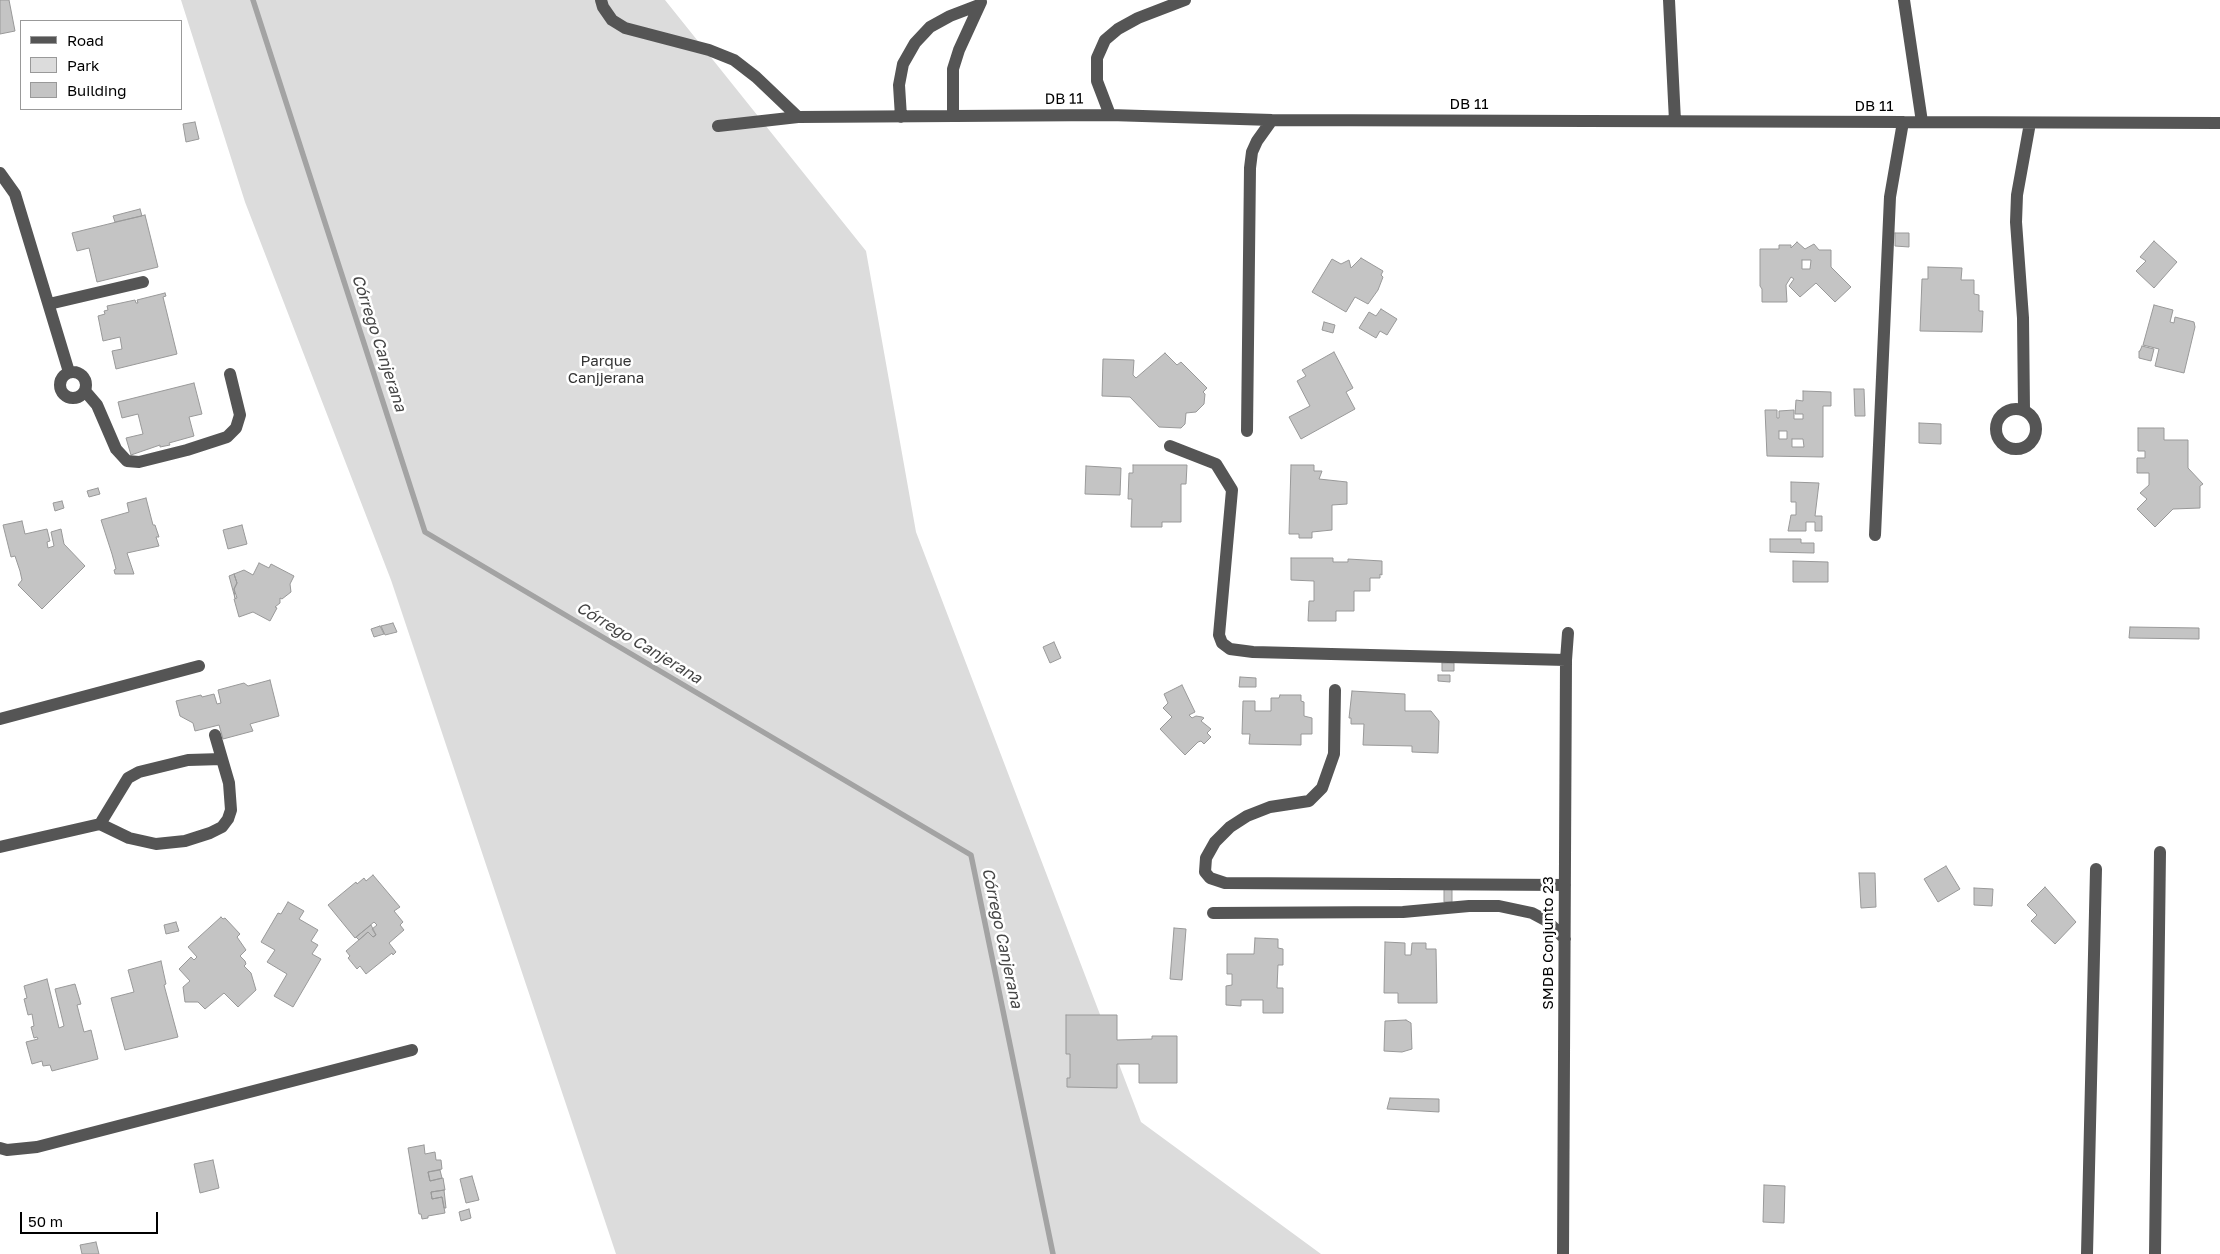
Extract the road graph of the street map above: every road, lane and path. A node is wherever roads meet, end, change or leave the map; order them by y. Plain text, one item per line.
1 (601, 0) edge
2 (1185, 0) edge
3 (1669, 0) edge
4 (1904, 0) edge
5 (980, 2) edge
6 (1110, 115) junction
7 (953, 116) junction
8 (901, 117) junction
9 (798, 118) junction
10 (1272, 120) junction
11 (1675, 121) junction
12 (1903, 122) junction
13 (1922, 122) junction
14 (2030, 123) junction
15 (2220, 124) edge
16 (718, 126) dead end
17 (0, 173) edge
18 (143, 282) dead end
19 (49, 304) junction
20 (69, 372) junction
21 (230, 374) dead end
22 (86, 390) junction
23 (2024, 410) dead end
24 (1247, 431) dead end
25 (1170, 446) dead end
26 (1876, 535) dead end
27 (1568, 633) dead end
28 (1566, 660) junction
29 (199, 666) dead end
30 (1335, 690) dead end
31 (0, 719) edge
32 (215, 735) dead end
33 (222, 759) junction
34 (100, 824) junction
35 (0, 847) edge
36 (2160, 852) dead end
37 (2096, 869) dead end
38 (1565, 886) junction
39 (1213, 914) dead end
40 (1565, 939) junction
41 (412, 1050) dead end
42 (0, 1148) edge
43 (1563, 1254) edge
44 (2087, 1254) edge
45 (2155, 1254) edge

1 - 9 street
2 - 6 street
3 - 11 street
4 - 13 street
5 - 7 street
5 - 8 street
6 - 7 street, DB 11
6 - 10 street, DB 11
7 - 8 street, DB 11
8 - 9 street, DB 11
9 - 16 street, DB 11
10 - 11 street, DB 11
10 - 24 street
11 - 12 street, DB 11
12 - 13 street, DB 11
12 - 26 street
13 - 14 street, DB 11
14 - 15 street, DB 11
14 - 23 street
17 - 19 street
18 - 19 street
19 - 20 street
20 - 22 street
20 - 22 street
21 - 22 street
25 - 28 street
27 - 28 street, SMDB Conjunto 23
28 - 38 street, SMDB Conjunto 23
29 - 31 street
30 - 38 street
32 - 33 street
33 - 34 street
33 - 34 street
34 - 35 street
36 - 45 street
37 - 44 street
38 - 40 street, SMDB Conjunto 23
39 - 40 street
40 - 43 street, SMDB Conjunto 23
41 - 42 street

